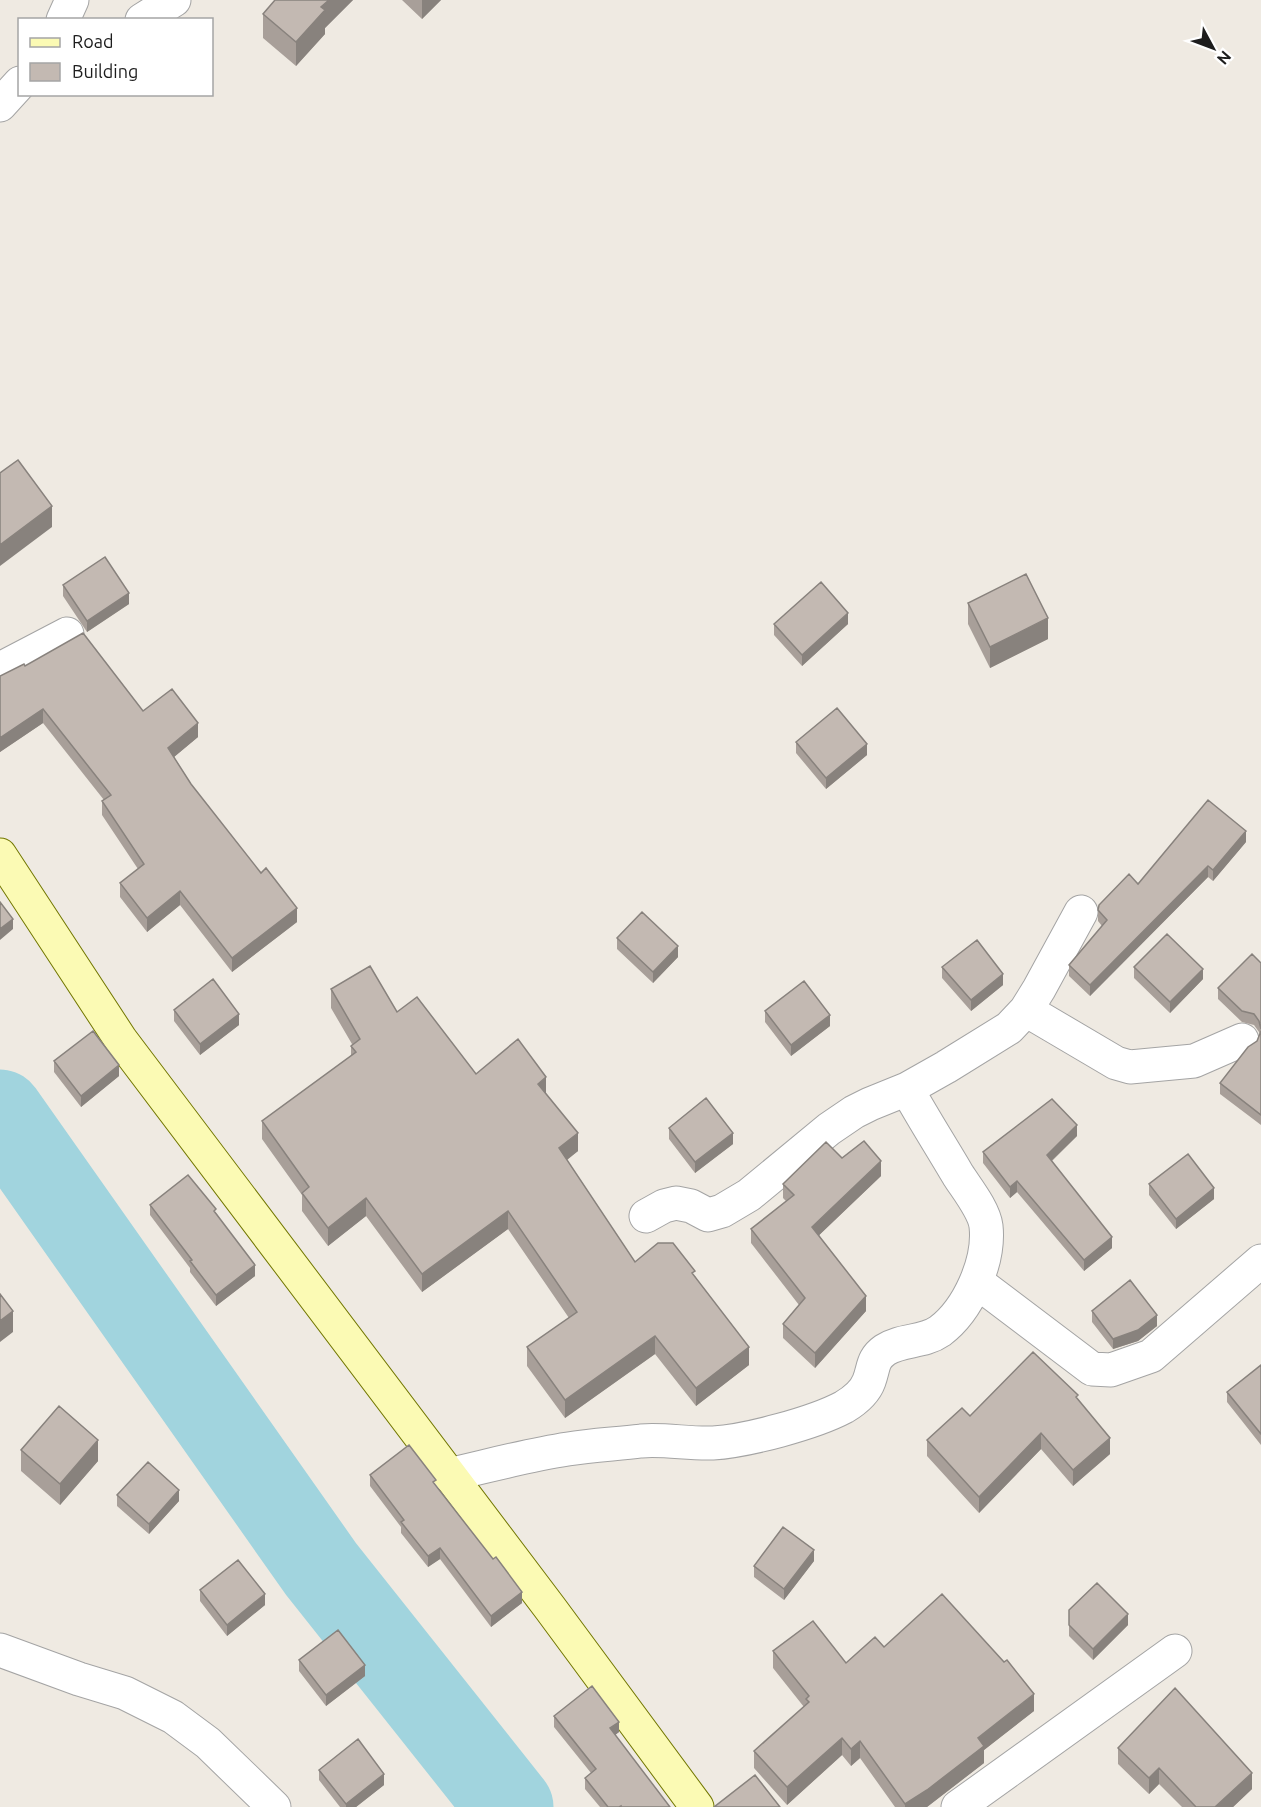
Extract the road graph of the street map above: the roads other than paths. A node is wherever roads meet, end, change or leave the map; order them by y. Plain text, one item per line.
1 (72, 0) edge
2 (174, 0) edge
3 (64, 18) edge
4 (145, 18) edge
5 (18, 85) edge
6 (0, 105) edge
7 (67, 634) dead end
8 (0, 669) edge
9 (0, 855) edge
10 (1081, 912) dead end
11 (1026, 1010) junction
12 (1242, 1040) dead end
13 (907, 1089) junction
14 (646, 1216) dead end
15 (1261, 1262) edge
16 (977, 1282) junction
17 (448, 1475) junction
18 (0, 1650) edge
19 (1175, 1651) dead end
20 (274, 1807) edge
21 (697, 1807) edge
22 (958, 1807) edge

1 - 3 street
2 - 4 street
5 - 6 street
7 - 8 street
9 - 17 street
10 - 11 street
11 - 12 street
11 - 13 street
13 - 14 street
13 - 16 street
15 - 16 street
16 - 17 street
17 - 21 street
18 - 20 street
19 - 22 street

